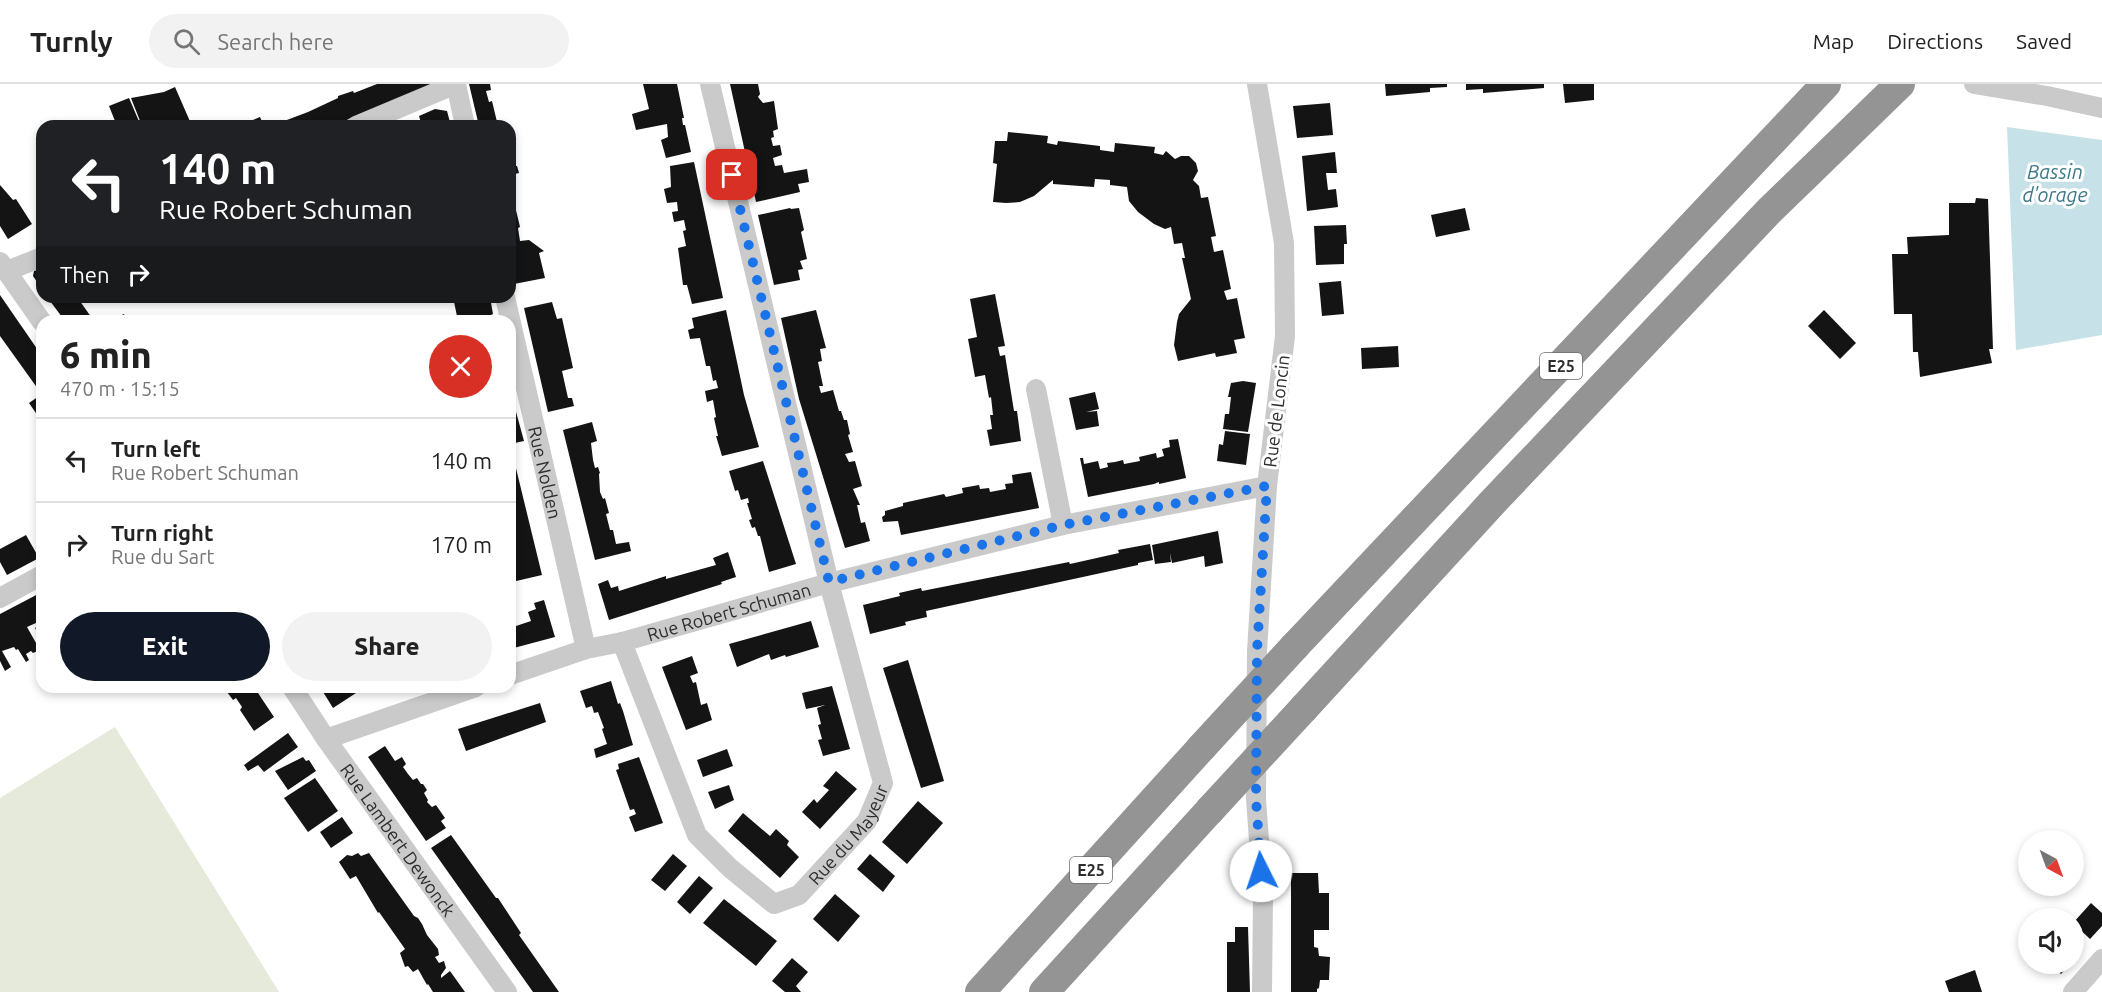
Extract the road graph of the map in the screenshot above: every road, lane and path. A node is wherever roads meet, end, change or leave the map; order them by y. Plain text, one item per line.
1 (456, 84) edge
2 (710, 84) edge
3 (1257, 84) edge
4 (1826, 84) edge
5 (1900, 84) edge
6 (1974, 84) edge
7 (2049, 90) edge
8 (2102, 108) edge
9 (370, 120) edge
10 (464, 120) edge
11 (36, 258) edge
12 (4, 266) edge
13 (37, 315) edge
14 (516, 345) edge
15 (1036, 389) dead end
16 (1267, 486) junction
17 (1063, 525) junction
18 (36, 578) edge
19 (829, 582) junction
20 (0, 598) edge
21 (622, 642) junction
22 (586, 649) junction
23 (516, 673) edge
24 (296, 693) edge
25 (459, 693) edge
26 (326, 739) junction
27 (2102, 959) edge
28 (507, 992) edge
29 (980, 992) edge
30 (1044, 992) edge
31 (1262, 992) edge
32 (2073, 992) edge

1 - 9 street
1 - 10 street
2 - 19 street
3 - 16 street, Rue de Loncin
4 - 29 highway, E25, bridge
5 - 30 highway, E25, bridge
6 - 7 street
7 - 8 street
11 - 12 street
12 - 13 street
14 - 22 street, Rue Nolden
15 - 17 street
16 - 17 street, Rue Robert Schuman
16 - 31 street, Rue de Loncin
17 - 19 street, Rue Robert Schuman
18 - 20 street
19 - 21 street, Rue Robert Schuman
19 - 21 street, Rue du Mayeur
21 - 22 street, Rue Robert Schuman
22 - 23 street, Rue Robert Schuman
24 - 26 street, Rue Lambert Dewonck
25 - 26 street
26 - 28 street, Rue Lambert Dewonck
27 - 32 street

